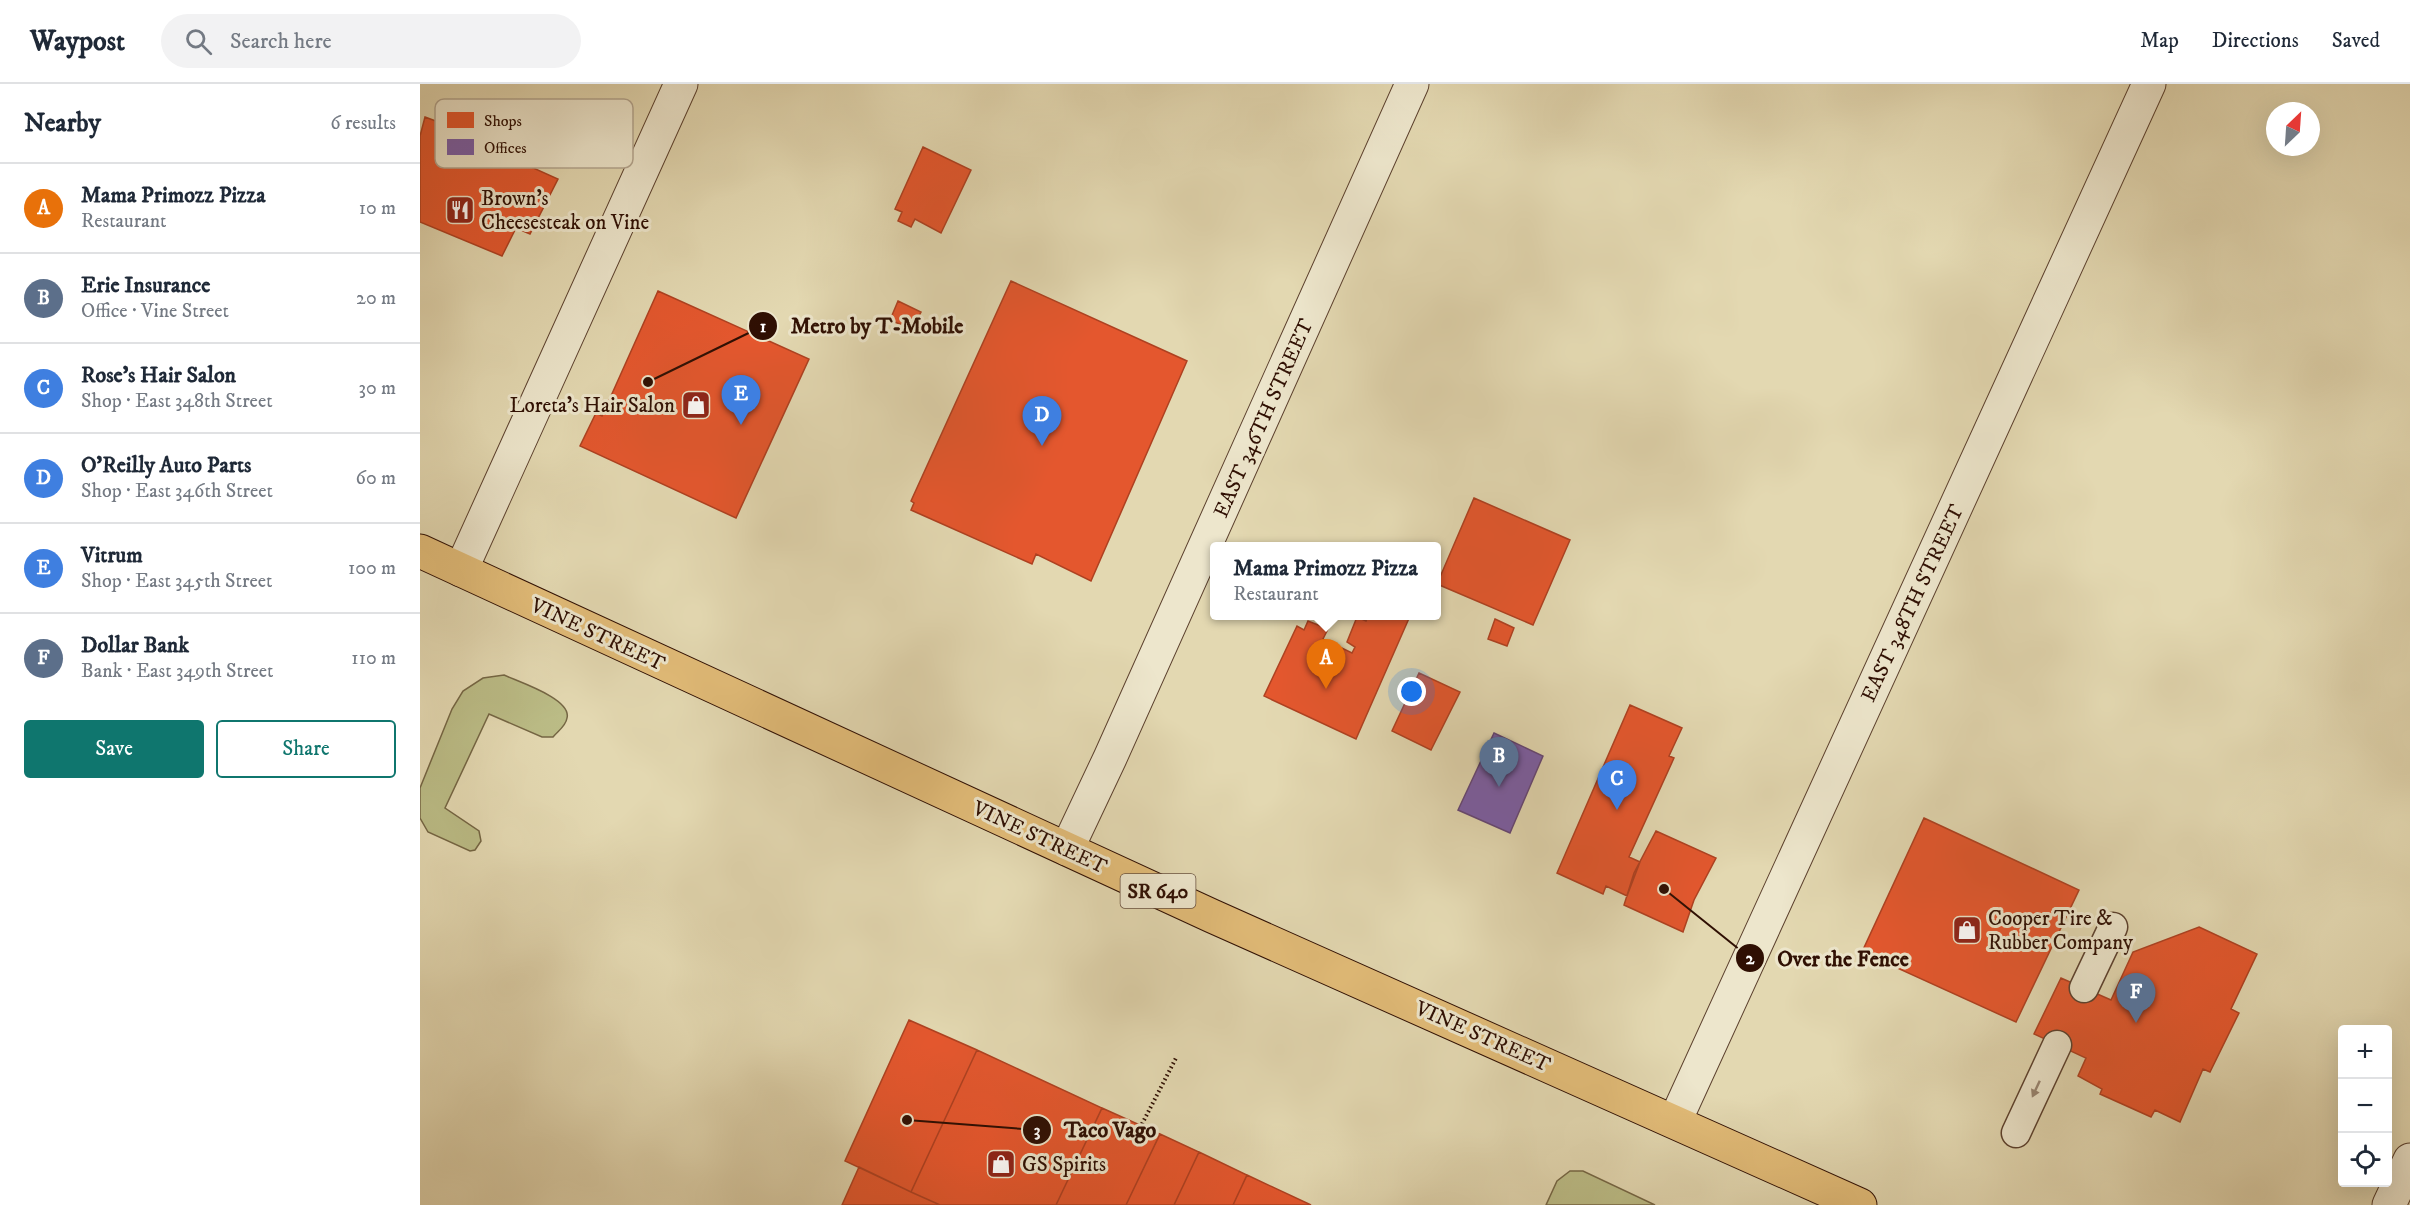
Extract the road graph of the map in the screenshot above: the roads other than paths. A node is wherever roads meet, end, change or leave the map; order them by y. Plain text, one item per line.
1 (681, 84) edge
2 (1412, 84) edge
3 (2150, 84) edge
4 (420, 551) edge
5 (461, 570) junction
6 (1066, 849) junction
7 (2113, 927) dead end
8 (2084, 988) dead end
9 (2057, 1045) dead end
10 (1675, 1121) junction
11 (2016, 1133) dead end
12 (2410, 1160) edge
13 (1860, 1205) edge
14 (2389, 1205) edge

1 - 5 street
2 - 6 street, EAST 346TH STREET
3 - 10 street, EAST 348TH STREET
4 - 5 main road, VINE STREET / SR 640
5 - 6 main road, VINE STREET / SR 640
6 - 10 main road, VINE STREET / SR 640
7 - 8 lane
9 -> 11 lane
10 - 13 main road, VINE STREET / SR 640
12 - 14 street

